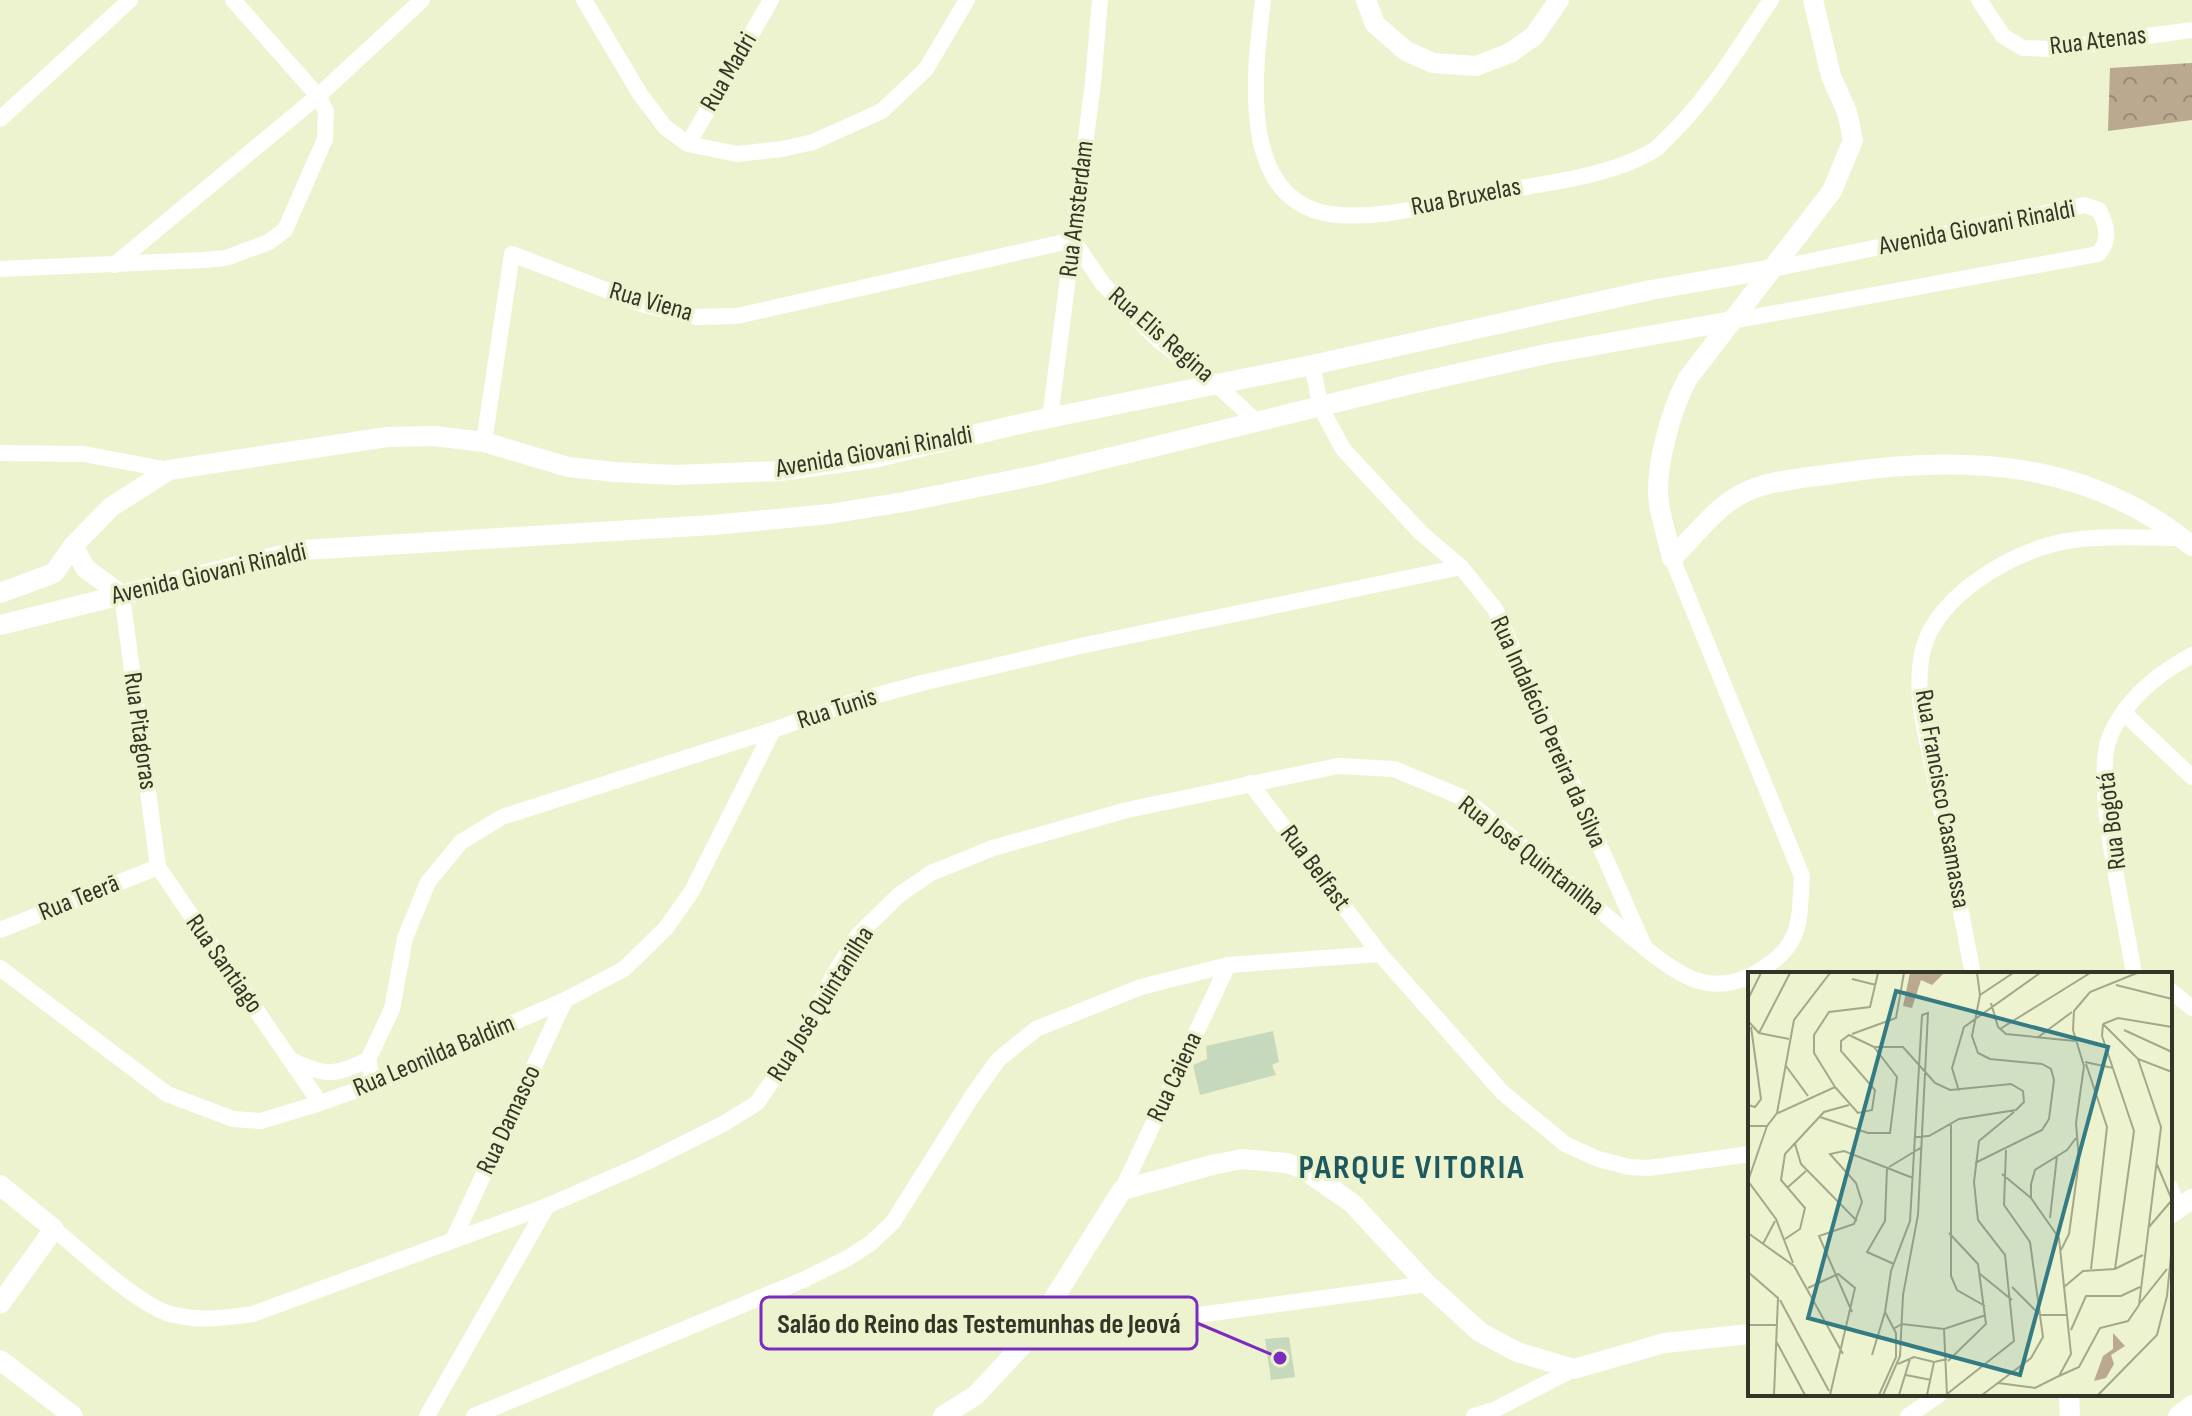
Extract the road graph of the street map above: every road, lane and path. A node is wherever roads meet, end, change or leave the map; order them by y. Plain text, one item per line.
1 (130, 0) edge
2 (233, 0) edge
3 (422, 0) edge
4 (584, 0) edge
5 (771, 0) edge
6 (967, 0) edge
7 (1100, 0) edge
8 (1263, 0) edge
9 (1366, 0) edge
10 (1559, 0) edge
11 (1771, 0) edge
12 (1813, 0) edge
13 (1979, 0) edge
14 (2192, 30) edge
15 (318, 96) junction
16 (0, 119) edge
17 (688, 144) junction
18 (1073, 240) junction
19 (114, 265) junction
20 (0, 269) edge
21 (1772, 269) junction
22 (1732, 321) junction
23 (1696, 328) junction
24 (1712, 348) junction
25 (1312, 365) junction
26 (1216, 384) junction
27 (1321, 408) junction
28 (1050, 418) junction
29 (1258, 423) junction
30 (484, 442) junction
31 (0, 453) edge
32 (169, 470) junction
33 (2189, 540) edge
34 (73, 546) junction
35 (1672, 558) junction
36 (1461, 567) junction
37 (0, 593) edge
38 (122, 595) junction
39 (0, 625) edge
40 (2192, 655) edge
41 (2124, 713) junction
42 (773, 730) junction
43 (2192, 777) edge
44 (1250, 783) junction
45 (158, 867) junction
46 (0, 930) edge
47 (1645, 948) junction
48 (1380, 954) junction
49 (1228, 965) junction
50 (2133, 967) edge
51 (0, 968) edge
52 (1757, 972) edge
53 (1973, 972) edge
54 (1748, 977) edge
55 (2172, 992) edge
56 (565, 1000) junction
57 (2192, 1008) edge
58 (291, 1060) junction
59 (368, 1060) junction
60 (374, 1084) junction
61 (320, 1103) junction
62 (1748, 1154) edge
63 (0, 1185) edge
64 (1122, 1190) junction
65 (547, 1206) junction
66 (54, 1229) junction
67 (453, 1240) junction
68 (1427, 1284) junction
69 (0, 1304) edge
70 (1748, 1334) edge
71 (1029, 1338) junction
72 (0, 1360) edge
73 (1574, 1369) junction
74 (1937, 1396) edge
75 (2069, 1396) edge
76 (2192, 1405) edge
77 (73, 1416) edge
78 (427, 1416) edge
79 (474, 1416) edge
80 (943, 1416) edge
81 (1474, 1416) edge
82 (1908, 1416) edge
83 (2070, 1416) edge
84 (2178, 1416) edge

1 - 16 street
2 - 15 street
3 - 15 street
4 - 17 street
5 - 17 street, Rua Madri
6 - 17 street
7 - 18 street, Rua Amsterdam
8 - 11 street, Rua Bruxelas
9 - 10 street
12 - 21 street, Rua Indalécio Pereira da Silva
13 - 14 street, Rua Atenas
15 - 19 street
15 - 19 street
18 - 26 street, Rua Elis Regina
18 - 28 street, Rua Amsterdam
18 - 30 street, Rua Viena
19 - 20 street
21 - 22 street, Rua Indalécio Pereira da Silva
21 - 22 street, Avenida Giovani Rinaldi
21 - 25 street, Avenida Giovani Rinaldi
22 - 23 street, Avenida Giovani Rinaldi
22 - 24 street, Rua Indalécio Pereira da Silva
23 - 24 street
23 - 27 street, Avenida Giovani Rinaldi
24 - 35 street, Rua Indalécio Pereira da Silva
25 - 26 street, Avenida Giovani Rinaldi
25 - 27 street
26 - 28 street, Avenida Giovani Rinaldi
26 - 29 street, Rua Elis Regina
27 - 29 street, Avenida Giovani Rinaldi
27 - 36 street, Rua Indalécio Pereira da Silva
28 - 30 street, Avenida Giovani Rinaldi
29 - 38 street, Avenida Giovani Rinaldi
30 - 32 street, Avenida Giovani Rinaldi
31 - 32 street
32 - 34 street, Avenida Giovani Rinaldi
33 - 35 street
33 - 53 street, Rua Francisco Casamassa
34 - 37 street, Avenida Giovani Rinaldi
34 - 38 street
35 - 52 street, Rua Indalécio Pereira da Silva
36 - 42 street, Rua Tunis
36 - 47 street, Rua Indalécio Pereira da Silva
38 - 39 street, Avenida Giovani Rinaldi
38 - 45 street, Rua Pitagoras
40 - 41 street, Rua Bogotá
41 - 43 street
41 - 50 street, Rua Bogotá
42 - 56 street, Rua Leonilda Baldim
42 - 59 street, Rua Tunis
44 - 47 street, Rua José Quintanilha
44 - 48 street, Rua Belfast
44 - 65 street, Rua José Quintanilha
45 - 46 street, Rua Teerã
45 - 58 street, Rua Santiago
47 - 54 street, Rua Indalécio Pereira da Silva
48 - 49 street
48 - 62 street
49 - 64 street, Rua Caiena
49 - 79 street
51 - 61 street, Rua Leonilda Baldim
55 - 57 street
56 - 60 street, Rua Leonilda Baldim
56 - 67 street, Rua Damasco
58 - 59 street
58 - 61 street
59 - 60 street
60 - 61 street, Rua Leonilda Baldim
63 - 66 street, Rua José Quintanilha
64 - 68 street
64 - 71 street
65 - 67 street, Rua José Quintanilha
65 - 78 street
66 - 67 street, Rua José Quintanilha
66 - 69 street
68 - 71 street
68 - 73 street
70 - 73 street
71 - 80 street
72 - 77 street
73 - 81 street
74 - 82 street
75 - 83 street
76 - 84 street

